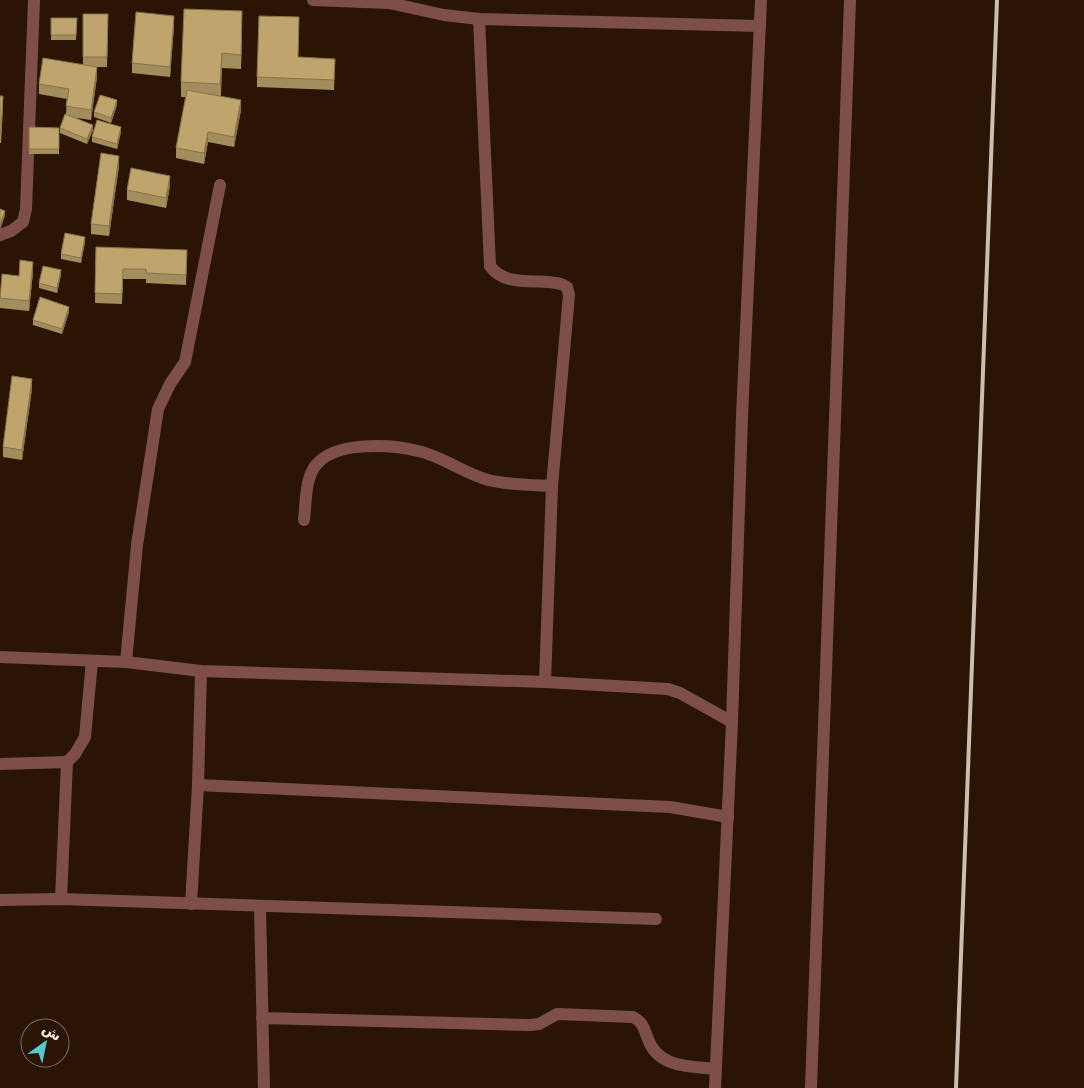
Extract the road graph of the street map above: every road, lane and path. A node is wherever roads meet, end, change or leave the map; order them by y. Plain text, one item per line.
1 (34, 0) edge
2 (313, 0) edge
3 (761, 0) edge
4 (850, 0) edge
5 (389, 2) edge
6 (479, 19) junction
7 (760, 26) junction
8 (220, 185) dead end
9 (0, 235) edge
10 (552, 486) junction
11 (304, 520) dead end
12 (0, 657) edge
13 (92, 661) junction
14 (126, 662) junction
15 (201, 671) junction
16 (545, 682) junction
17 (732, 722) junction
18 (67, 762) junction
19 (0, 764) edge
20 (198, 785) junction
21 (728, 817) junction
22 (61, 899) junction
23 (0, 900) edge
24 (191, 904) junction
25 (260, 907) junction
26 (656, 919) dead end
27 (262, 1018) junction
28 (716, 1069) junction
29 (264, 1088) edge
30 (715, 1088) edge
31 (811, 1088) edge

1 - 9 street
2 - 5 street
3 - 7 street
4 - 31 street
5 - 6 street
6 - 7 street
6 - 10 street
7 - 17 street
8 - 14 street
10 - 11 street
10 - 16 street
12 - 13 street
13 - 14 street
13 - 18 street
14 - 15 street
15 - 16 street
15 - 20 street
16 - 17 street
17 - 21 street
18 - 19 street
18 - 22 street
20 - 21 street
20 - 24 street
21 - 28 street
22 - 23 street
22 - 24 street
24 - 25 street
25 - 26 street
25 - 27 street
27 - 28 street
27 - 29 street
28 - 30 street

